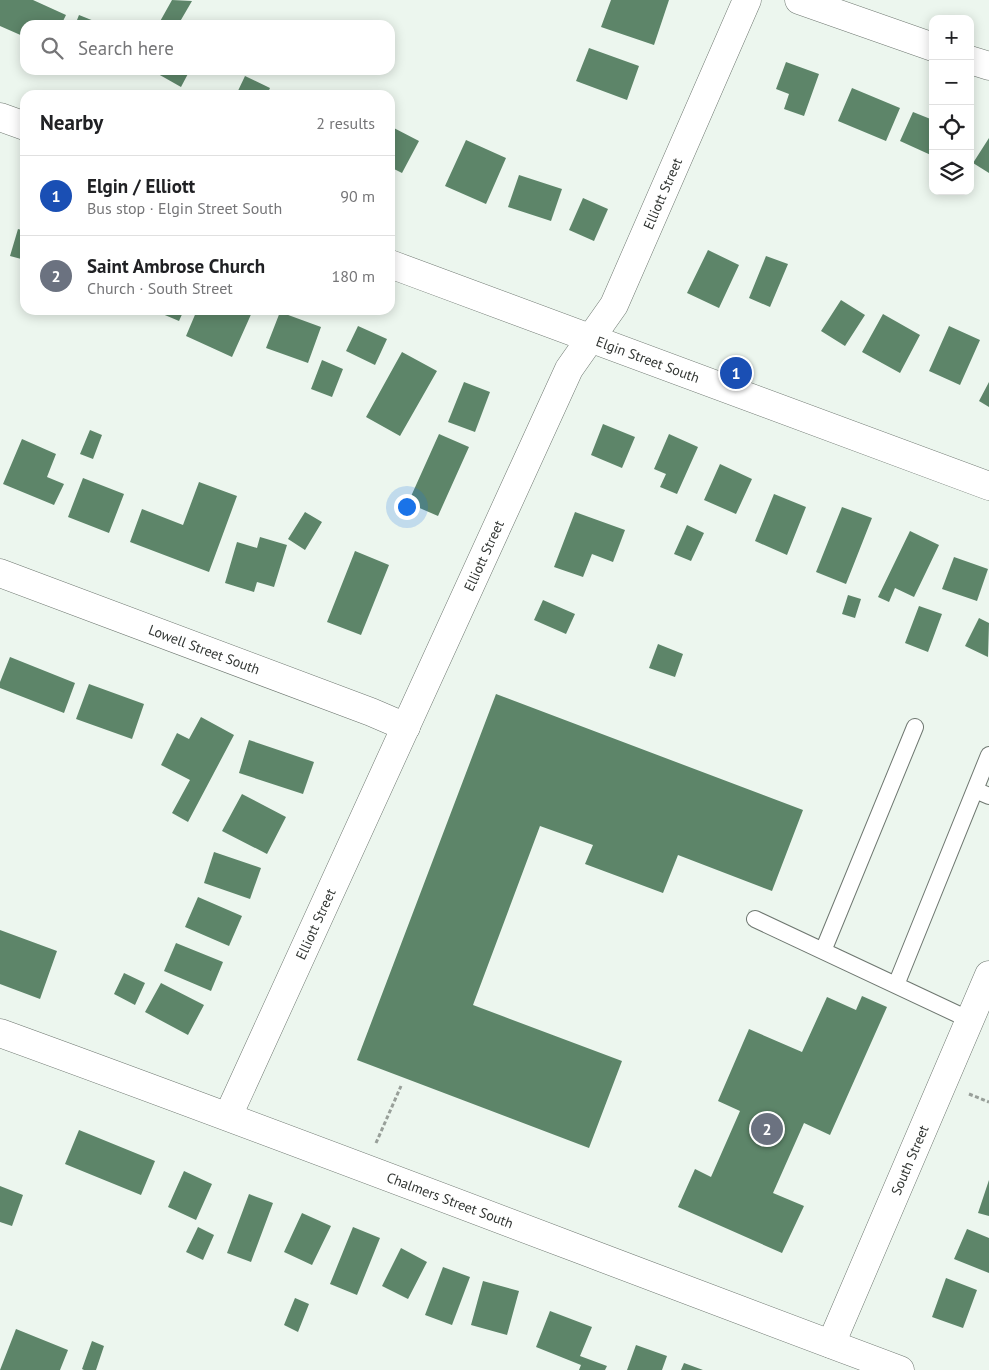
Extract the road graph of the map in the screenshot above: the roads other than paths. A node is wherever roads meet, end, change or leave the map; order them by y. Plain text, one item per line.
1 (746, 0) edge
2 (799, 0) edge
3 (929, 46) edge
4 (974, 61) edge
5 (989, 66) edge
6 (0, 117) edge
7 (20, 124) edge
8 (395, 266) edge
9 (590, 339) junction
10 (989, 486) edge
11 (0, 573) edge
12 (914, 726) dead end
13 (406, 727) junction
14 (989, 755) edge
15 (982, 793) edge
16 (755, 919) dead end
17 (823, 951) junction
18 (989, 975) edge
19 (896, 985) junction
20 (970, 1020) junction
21 (0, 1033) edge
22 (228, 1116) junction
23 (831, 1344) junction
24 (900, 1370) edge

1 - 9 street, Elliott Street
2 - 3 street
4 - 5 street
6 - 7 street
8 - 9 street, Elgin Street South
9 - 10 street, Elgin Street South
9 - 13 street, Elliott Street
11 - 13 street, Lowell Street South
12 - 17 lane
13 - 22 street, Elliott Street
14 - 15 lane
15 - 19 lane
16 - 17 lane
17 - 19 lane
18 - 20 street, South Street
19 - 20 lane
20 - 23 street, South Street
21 - 22 street, Chalmers Street South
22 - 23 street, Chalmers Street South
23 - 24 street, Chalmers Street South

